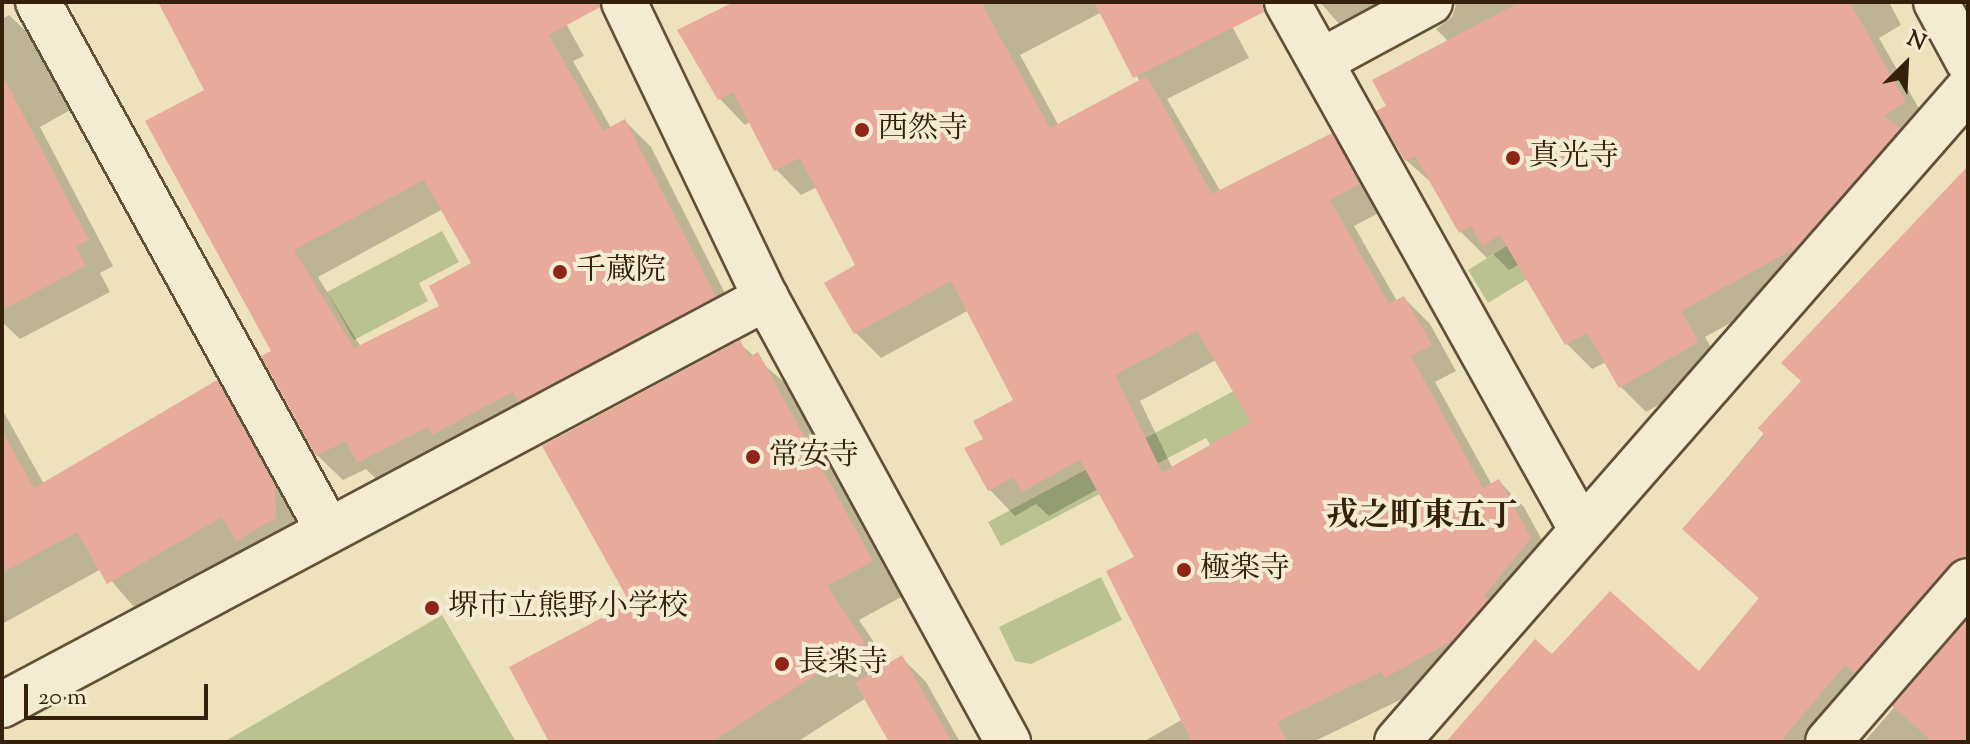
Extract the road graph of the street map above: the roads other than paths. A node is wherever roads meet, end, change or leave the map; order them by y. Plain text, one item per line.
1 (38, 2) edge
2 (624, 2) edge
3 (1287, 2) edge
4 (1430, 2) edge
5 (1936, 2) edge
6 (1321, 61) junction
7 (1968, 61) edge
8 (1968, 89) edge
9 (766, 298) junction
10 (1580, 527) junction
11 (328, 530) junction
12 (1968, 581) edge
13 (2, 705) edge
14 (1008, 742) edge
15 (1397, 742) edge
16 (1828, 742) edge

1 - 11 street
2 - 9 street
3 - 6 street
4 - 6 street
5 - 7 street
6 - 10 street
8 - 10 street
9 - 11 street
9 - 14 street
10 - 15 street
11 - 13 street
12 - 16 street

